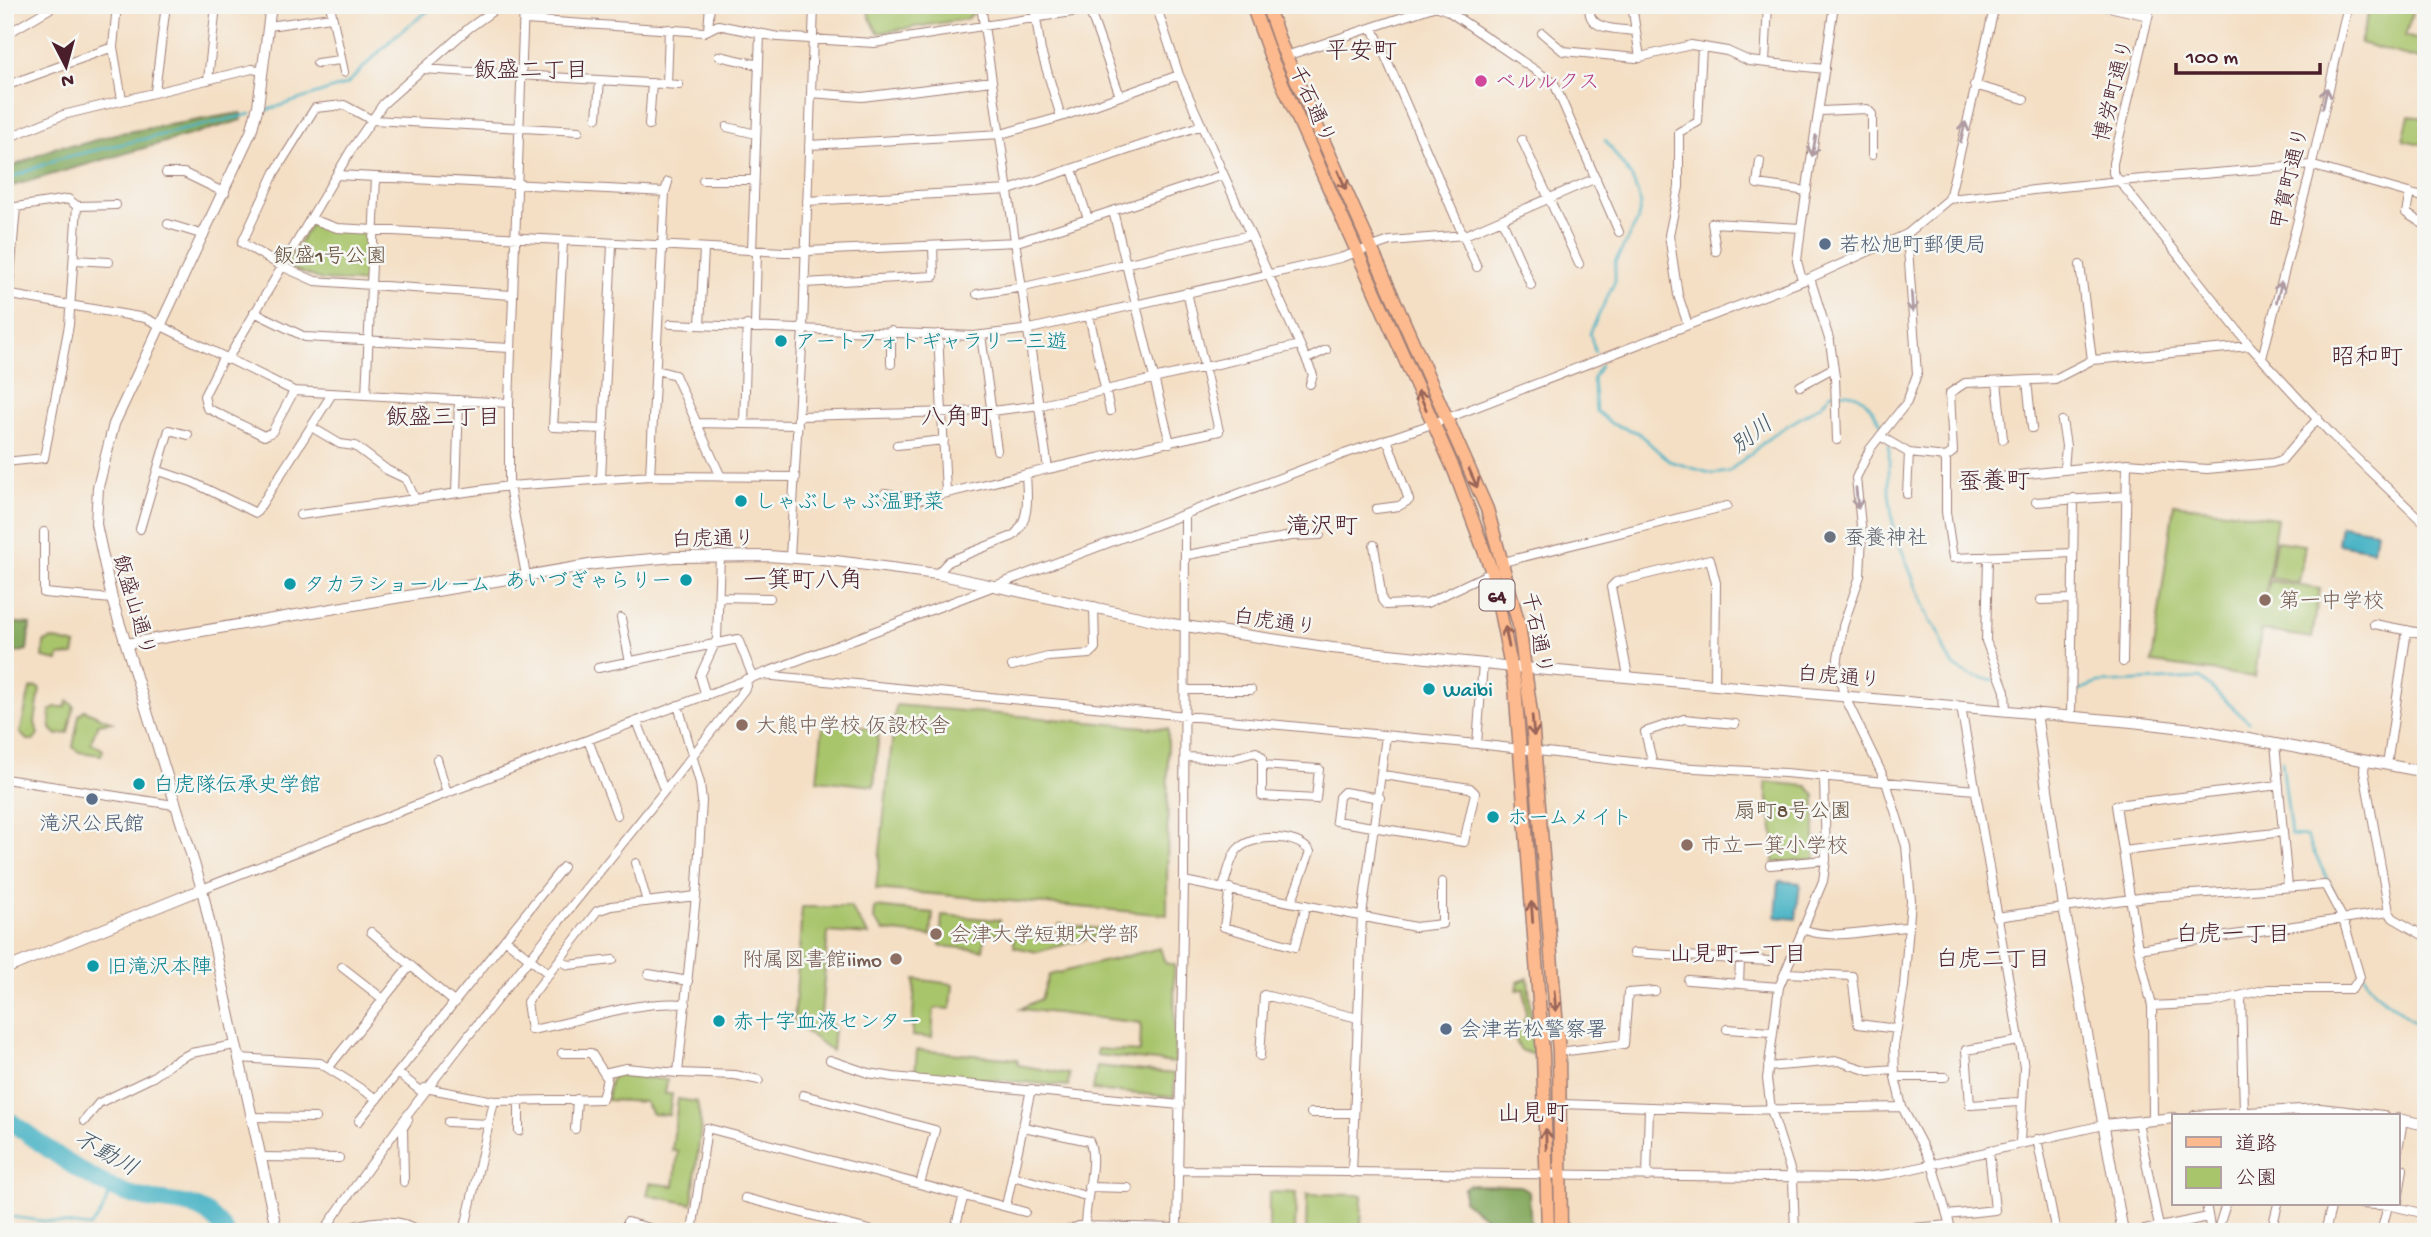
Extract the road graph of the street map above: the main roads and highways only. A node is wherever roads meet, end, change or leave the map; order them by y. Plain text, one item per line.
1 (1252, 5) edge
2 (1267, 5) edge
3 (1548, 1232) edge
4 (1561, 1232) edge

3 -> 1 main road, 千石通り / 64
2 -> 4 main road, 千石通り / 64

